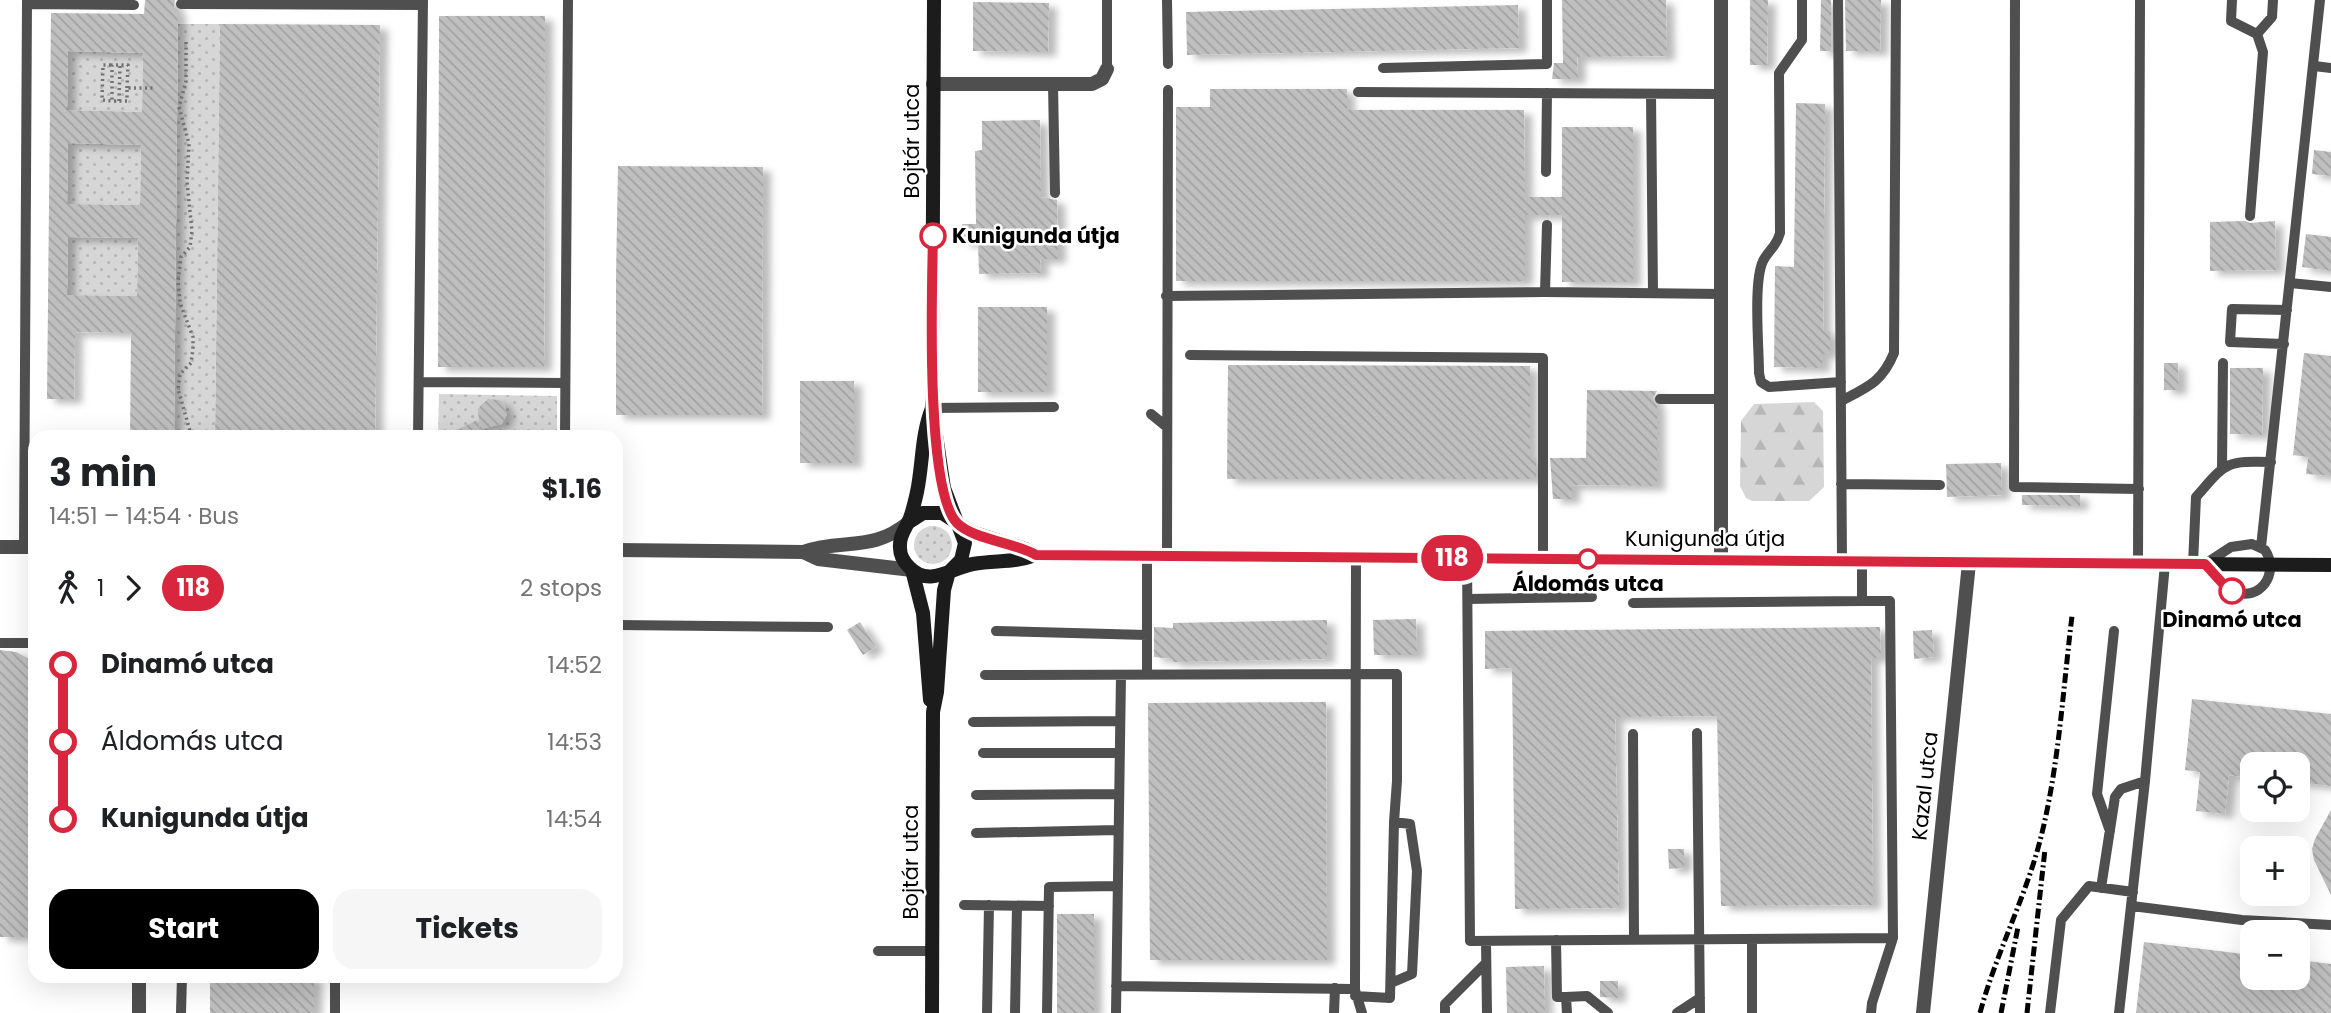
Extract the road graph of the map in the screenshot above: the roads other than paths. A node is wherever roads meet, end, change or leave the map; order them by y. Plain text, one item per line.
1 (568, 0) edge
2 (934, 0) edge
3 (1107, 0) edge
4 (1167, 0) edge
5 (1547, 0) edge
6 (1721, 0) edge
7 (1802, 0) edge
8 (1838, 0) edge
9 (1896, 0) edge
10 (2015, 0) edge
11 (2140, 0) edge
12 (2232, 0) edge
13 (2273, 0) edge
14 (2320, 0) edge
15 (27, 2) edge
16 (262, 2) edge
17 (423, 3) edge
18 (181, 4) dead end
19 (134, 5) dead end
20 (2257, 34) junction
21 (1168, 64) dead end
22 (2314, 66) junction
23 (1383, 68) dead end
24 (2331, 68) edge
25 (1107, 69) joint
26 (933, 84) junction
27 (1053, 84) junction
28 (1168, 90) dead end
29 (1358, 92) dead end
30 (1547, 93) junction
31 (1651, 94) junction
32 (1721, 94) junction
33 (1546, 172) dead end
34 (1055, 193) dead end
35 (2250, 216) dead end
36 (1547, 225) dead end
37 (2290, 283) junction
38 (2331, 287) edge
39 (1545, 292) junction
40 (1653, 292) junction
41 (1722, 293) junction
42 (1166, 296) junction
43 (2287, 310) junction
44 (2284, 344) junction
45 (1190, 355) dead end
46 (2222, 363) dead end
47 (419, 382) junction
48 (1841, 382) junction
49 (565, 383) junction
50 (1722, 399) junction
51 (1660, 400) dead end
52 (1841, 401) junction
53 (1054, 407) dead end
54 (932, 408) junction
55 (1151, 414) dead end
56 (1167, 427) junction
57 (29, 430) edge
58 (418, 430) edge
59 (565, 430) edge
60 (2271, 462) junction
61 (2222, 468) junction
62 (1841, 484) junction
63 (1940, 485) dead end
64 (2139, 489) junction
65 (909, 522) junction
66 (956, 522) junction
67 (0, 547) edge
68 (28, 547) edge
69 (2261, 547) junction
70 (623, 550) edge
71 (803, 552) junction
72 (1036, 555) junction
73 (1147, 555) junction
74 (1167, 556) junction
75 (1356, 557) junction
76 (1467, 558) junction
77 (1543, 559) junction
78 (1721, 560) junction
79 (1842, 560) junction
80 (1862, 561) junction
81 (1969, 563) junction
82 (2138, 563) junction
83 (2165, 564) junction
84 (2199, 564) junction
85 (2271, 565) junction
86 (2331, 565) edge
87 (912, 570) junction
88 (949, 572) junction
89 (1592, 597) dead end
90 (1468, 598) junction
91 (1862, 601) junction
92 (1633, 603) dead end
93 (623, 625) edge
94 (828, 627) dead end
95 (996, 631) dead end
96 (2114, 631) dead end
97 (1147, 635) junction
98 (0, 643) edge
99 (28, 643) edge
100 (1355, 674) junction
101 (985, 675) dead end
102 (1121, 675) junction
103 (1147, 675) junction
104 (933, 712) junction
105 (1120, 721) junction
106 (973, 722) dead end
107 (1697, 733) dead end
108 (1633, 734) dead end
109 (983, 753) dead end
110 (1120, 753) junction
111 (2145, 781) junction
112 (1119, 794) junction
113 (976, 795) dead end
114 (1394, 822) junction
115 (1118, 830) junction
116 (2110, 831) junction
117 (976, 833) dead end
118 (1118, 886) junction
119 (2101, 888) junction
120 (2133, 892) junction
121 (964, 905) dead end
122 (989, 905) junction
123 (1017, 905) junction
124 (1049, 906) junction
125 (2132, 906) junction
126 (2331, 925) edge
127 (1893, 938) junction
128 (1699, 939) junction
129 (1752, 939) junction
130 (1556, 940) junction
131 (1634, 940) junction
132 (1486, 941) junction
133 (878, 951) dead end
134 (932, 951) junction
135 (1486, 963) junction
136 (139, 983) edge
137 (182, 983) edge
138 (335, 983) edge
139 (1391, 983) junction
140 (1116, 986) junction
141 (1335, 988) junction
142 (1355, 992) junction
143 (1566, 997) junction
144 (1700, 998) junction
145 (139, 1013) edge
146 (181, 1013) edge
147 (335, 1013) edge
148 (932, 1013) edge
149 (987, 1013) edge
150 (1015, 1013) edge
151 (1047, 1013) edge
152 (1116, 1013) edge
153 (1335, 1013) edge
154 (1362, 1013) edge
155 (1445, 1013) edge
156 (1487, 1013) edge
157 (1567, 1013) edge
158 (1608, 1013) edge
159 (1677, 1013) edge
160 (1700, 1013) edge
161 (1752, 1013) edge
162 (1871, 1013) edge
163 (1923, 1013) edge
164 (2050, 1013) edge
165 (2119, 1013) edge

1 - 49 lane
2 - 26 street, Bojtár utca
3 - 25 lane
4 - 21 lane
5 - 23 lane
6 - 32 street
7 - 48 lane
8 - 48 lane
9 - 52 lane
10 - 64 lane
11 - 64 lane
12 - 20 lane
13 - 20 lane
14 - 22 lane
15 - 19 lane
15 - 57 lane
16 - 17 lane
16 - 18 lane
17 - 47 lane
20 - 35 lane
22 - 24 lane
22 - 37 lane
25 - 27 street
26 - 27 street
26 - 54 street, Bojtár utca
27 - 34 lane
28 - 42 lane
29 - 30 lane
30 - 31 lane
30 - 33 lane
31 - 32 lane
31 - 40 lane
32 - 41 street
36 - 39 lane
37 - 38 lane
37 - 43 lane
39 - 40 lane
39 - 42 lane
40 - 41 lane
41 - 50 street
42 - 56 lane
43 - 44 lane
43 - 44 lane
44 - 60 lane
45 - 77 lane
46 - 61 lane
47 - 49 lane
47 - 58 lane
48 - 52 lane
49 - 59 lane
50 - 51 lane
50 - 78 street
52 - 62 lane
53 - 54 lane
54 - 65 street, Bojtár utca
54 - 66 street, Bojtár utca
55 - 56 lane
56 - 74 lane
60 - 61 lane
60 - 69 lane
61 - 84 lane
62 - 63 lane
62 - 79 lane
64 - 82 lane
65 - 66 street, Kunigunda útja
65 - 71 street, Kunigunda útja
65 - 87 street
66 - 72 street, Kunigunda útja
66 - 88 street
67 - 68 street
69 - 84 lane
69 - 85 lane
70 - 71 street, Kunigunda útja
71 - 87 street, Kunigunda útja
72 - 73 street, Kunigunda útja
72 - 88 street, Kunigunda útja
73 - 74 street, Kunigunda útja
73 - 97 lane
74 - 75 street, Kunigunda útja
75 - 76 street, Kunigunda útja
75 - 100 lane
76 - 77 street, Kunigunda útja
76 - 90 lane
77 - 78 street, Kunigunda útja
78 - 79 street, Kunigunda útja
79 - 80 street, Kunigunda útja
80 - 81 street, Kunigunda útja
80 - 91 lane
81 - 82 street, Kunigunda útja
81 - 163 street, Kazal utca
82 - 83 street, Kunigunda útja
83 - 84 street, Kunigunda útja
83 - 111 lane
84 - 85 street, Kunigunda útja
84 - 85 lane
85 - 86 street, Kunigunda útja
87 - 88 street, Kunigunda útja
87 - 104 street, Bojtár utca
88 - 104 street, Bojtár utca
89 - 90 lane
90 - 132 lane
91 - 92 lane
91 - 127 lane
93 - 94 lane
95 - 97 lane
96 - 116 lane
97 - 103 lane
98 - 99 lane
100 - 103 lane
100 - 114 lane
100 - 142 lane
101 - 102 lane
102 - 103 lane
102 - 105 lane
104 - 134 street, Bojtár utca
105 - 106 lane
105 - 110 lane
107 - 128 lane
108 - 131 lane
109 - 110 lane
110 - 112 lane
111 - 116 lane
111 - 120 lane
112 - 113 lane
112 - 115 lane
114 - 139 lane
114 - 139 lane
115 - 117 lane
115 - 118 lane
116 - 119 lane
118 - 124 lane
118 - 140 lane
119 - 120 lane
119 - 164 lane
120 - 125 lane
121 - 122 lane
122 - 123 lane
122 - 149 lane
123 - 124 lane
123 - 150 lane
124 - 151 lane
125 - 126 lane
125 - 165 lane
127 - 129 lane
127 - 162 lane
128 - 129 lane
128 - 131 lane
128 - 144 lane
129 - 161 lane
130 - 131 lane
130 - 132 lane
130 - 143 lane
132 - 135 lane
133 - 134 lane
134 - 148 street, Bojtár utca
135 - 155 lane
135 - 156 lane
136 - 145 street
137 - 146 lane
138 - 147 lane
139 - 142 lane
140 - 141 lane
140 - 152 lane
141 - 142 lane
141 - 153 lane
142 - 154 lane
143 - 157 lane
143 - 158 lane
144 - 159 lane
144 - 160 lane

